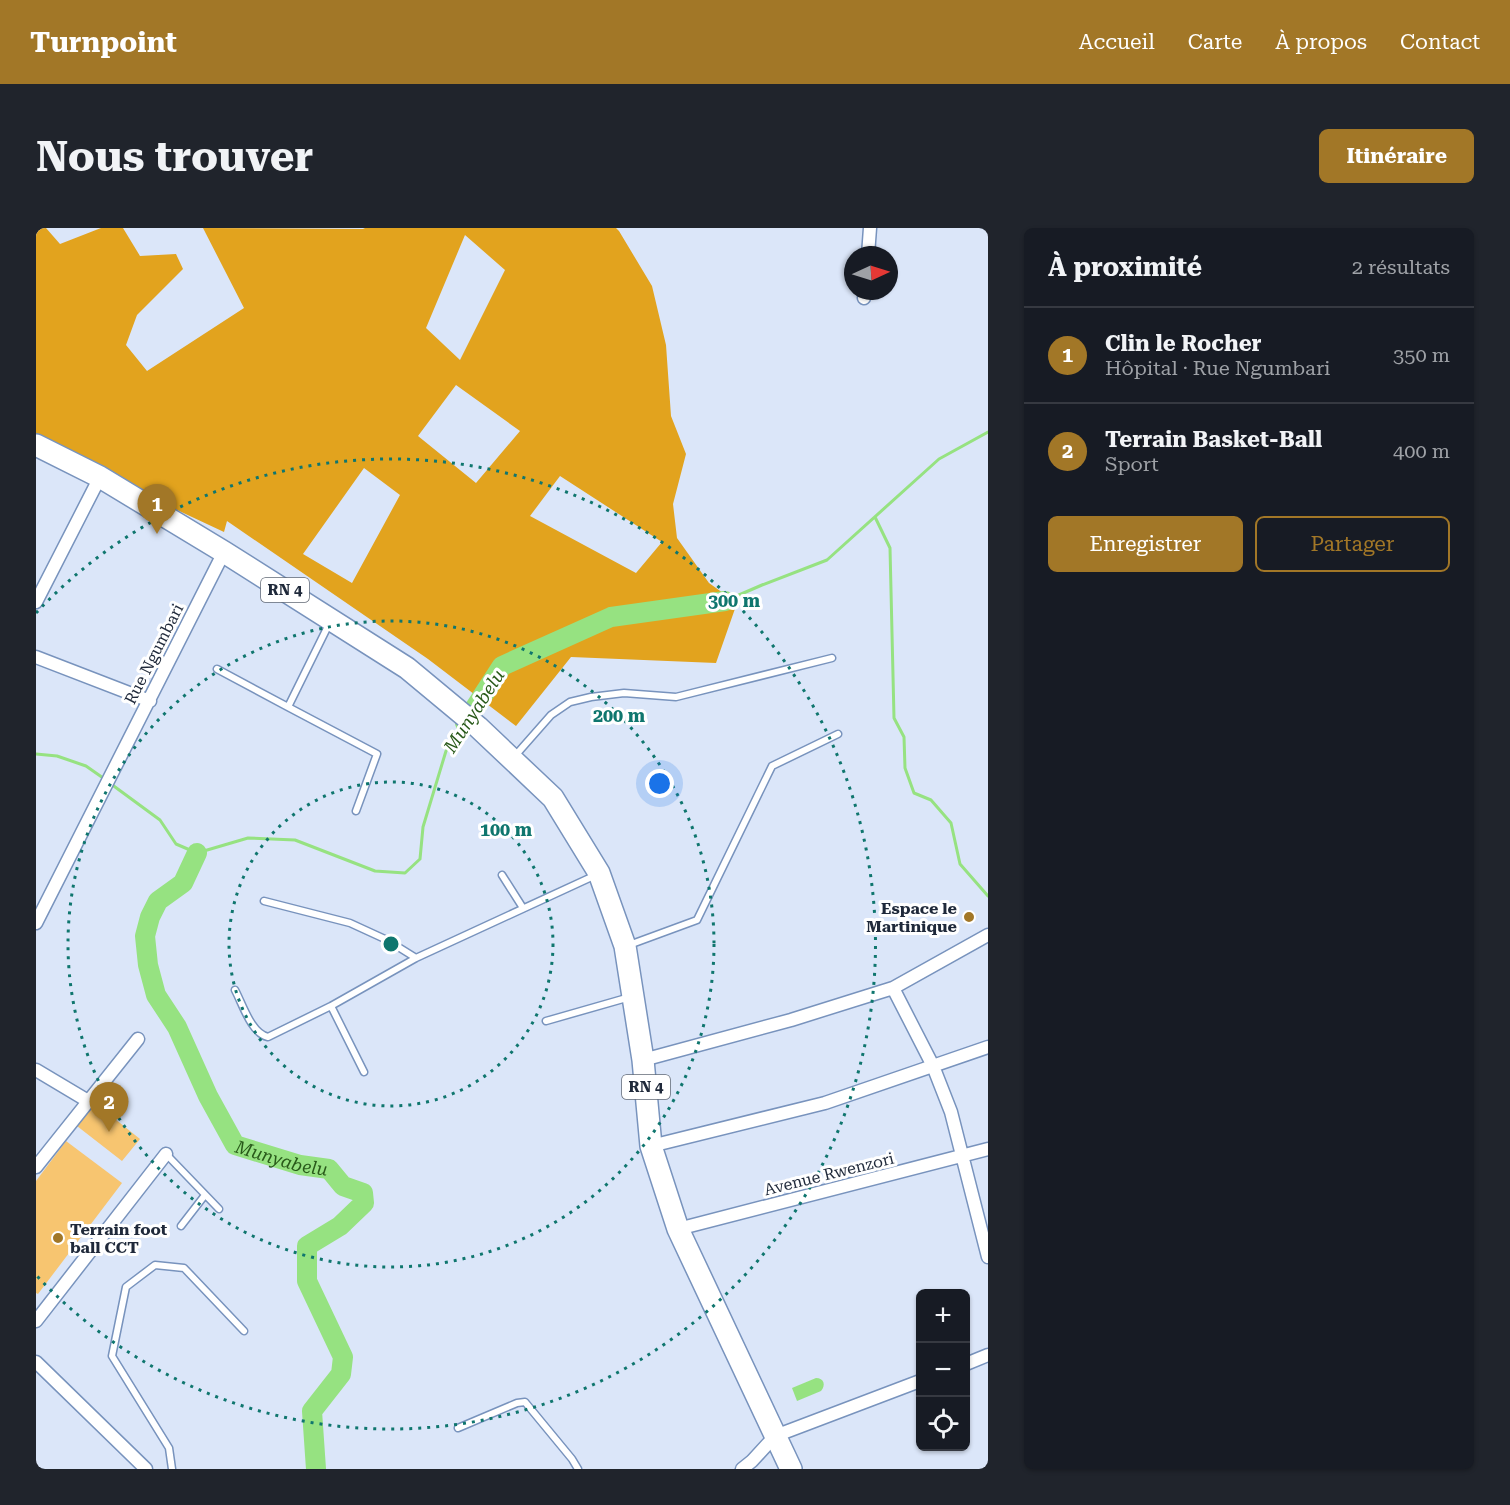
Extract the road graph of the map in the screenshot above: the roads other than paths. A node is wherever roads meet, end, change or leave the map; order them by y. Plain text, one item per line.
1 (870, 228) edge
2 (869, 246) edge
3 (36, 445) edge
4 (100, 477) junction
5 (224, 552) junction
6 (36, 602) edge
7 (331, 619) junction
8 (36, 657) edge
9 (832, 658) dead end
10 (217, 669) dead end
11 (150, 701) junction
12 (288, 707) junction
13 (837, 734) dead end
14 (513, 759) junction
15 (356, 811) dead end
16 (598, 873) junction
17 (502, 875) dead end
18 (264, 901) dead end
19 (523, 908) junction
20 (36, 923) edge
21 (988, 935) edge
22 (625, 946) junction
23 (416, 958) junction
24 (893, 988) junction
25 (235, 990) dead end
26 (634, 996) junction
27 (331, 1006) junction
28 (546, 1021) dead end
29 (138, 1040) dead end
30 (988, 1047) edge
31 (643, 1060) junction
32 (933, 1066) junction
33 (36, 1070) edge
34 (364, 1072) dead end
35 (88, 1101) junction
36 (651, 1146) junction
37 (988, 1149) edge
38 (166, 1154) joint
39 (962, 1156) junction
40 (36, 1167) edge
41 (205, 1195) junction
42 (219, 1209) dead end
43 (181, 1226) dead end
44 (678, 1229) junction
45 (988, 1257) edge
46 (36, 1321) edge
47 (244, 1331) dead end
48 (988, 1355) edge
49 (36, 1362) edge
50 (970, 1362) edge
51 (916, 1383) edge
52 (458, 1428) dead end
53 (775, 1436) junction
54 (146, 1469) edge
55 (172, 1469) edge
56 (578, 1469) edge
57 (742, 1469) edge
58 (791, 1469) edge

1 - 2 street
3 - 4 highway, RN 4
4 - 5 highway, RN 4
4 - 6 street
5 - 7 highway, RN 4
5 - 11 street, Rue Ngumbari
7 - 12 lane
7 - 14 highway, RN 4
8 - 11 street
9 - 14 lane
10 - 12 lane
11 - 20 street, Rue Ngumbari
12 - 15 lane
13 - 22 lane
14 - 16 highway, RN 4
16 - 19 lane
16 - 22 highway, RN 4
17 - 19 lane
18 - 23 lane
19 - 23 lane
21 - 24 street
22 - 26 highway, RN 4
23 - 27 lane
24 - 31 street
24 - 32 street
25 - 27 lane
26 - 28 lane
26 - 31 highway, RN 4
27 - 34 lane
29 - 35 street
30 - 32 street
31 - 36 highway, RN 4
32 - 36 street
32 - 39 street
33 - 35 street
35 - 40 street
36 - 44 highway, RN 4
37 - 39 street, Avenue Rwenzori
38 - 41 lane
38 - 46 street
39 - 44 street, Avenue Rwenzori
39 - 45 street
41 - 42 lane
41 - 43 lane
44 - 53 highway, RN 4
47 - 55 lane
48 - 50 street
49 - 54 street
51 - 53 street
52 - 56 lane
53 - 57 street
53 - 58 highway, RN 4

